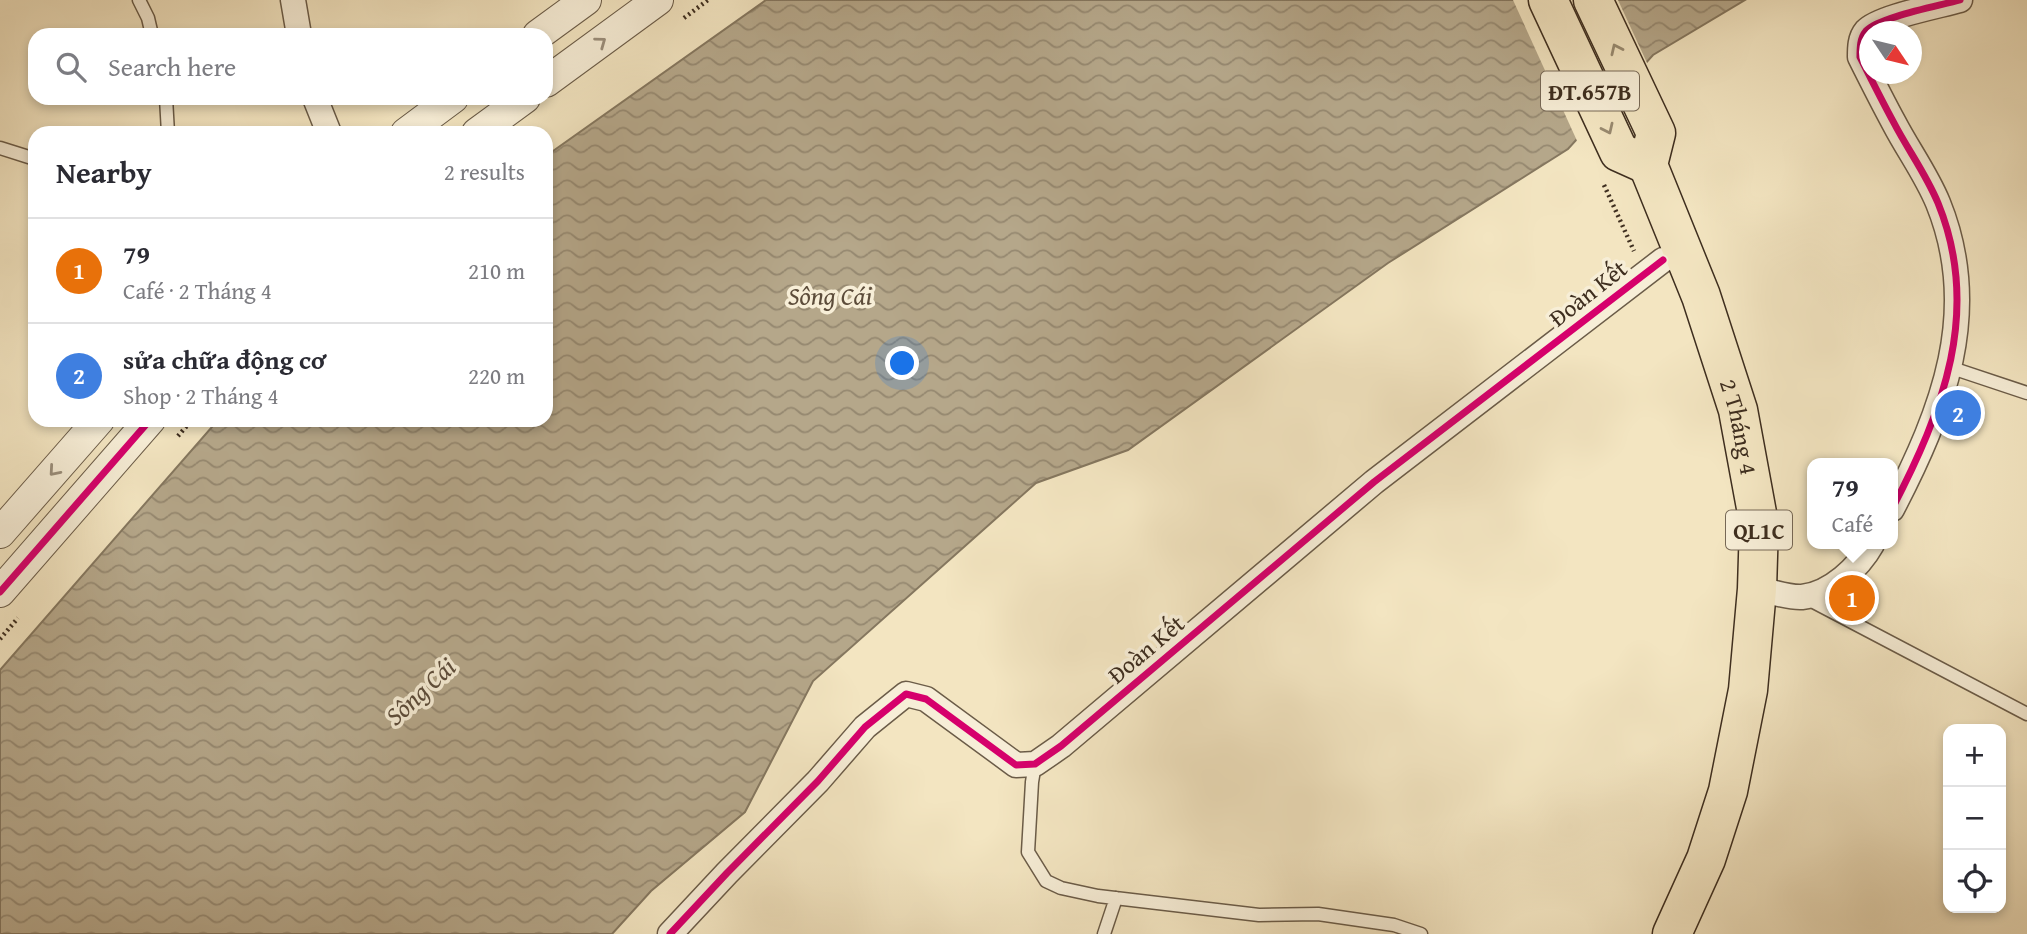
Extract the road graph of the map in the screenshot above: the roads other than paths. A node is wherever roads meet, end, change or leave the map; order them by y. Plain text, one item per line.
1 (139, 0) edge
2 (293, 0) edge
3 (586, 0) edge
4 (658, 0) edge
5 (1548, 0) edge
6 (1593, 0) edge
7 (1960, 0) edge
8 (150, 28) edge
9 (298, 28) edge
10 (548, 28) edge
11 (553, 77) edge
12 (166, 105) edge
13 (317, 105) edge
14 (444, 105) edge
15 (515, 105) edge
16 (167, 126) edge
17 (326, 126) edge
18 (415, 126) edge
19 (487, 126) edge
20 (0, 148) edge
21 (1652, 149) junction
22 (28, 157) edge
23 (1653, 267) road end
24 (1948, 367) junction
25 (2027, 393) edge
26 (93, 427) edge
27 (144, 427) edge
28 (1898, 498) edge
29 (0, 533) edge
30 (1869, 549) edge
31 (1757, 589) junction
32 (0, 592) edge
33 (1802, 597) junction
34 (2027, 714) edge
35 (1035, 764) junction
36 (1116, 898) junction
37 (677, 932) edge
38 (1104, 934) edge
39 (1421, 934) edge
40 (1672, 934) edge

1 - 8 lane
2 - 9 street
3 - 10 street
11 -> 4 street
5 -> 21 main road, ĐT.657B
21 -> 6 main road, ĐT.657B
7 - 24 street
12 - 16 lane
13 - 17 street
14 - 18 street
15 - 19 street
20 - 22 lane
21 - 31 main road, 2 Tháng 4 / QL1C
23 - 35 street, Đoàn Kết
24 - 25 lane
24 - 28 street
26 -> 29 street
27 - 32 street
30 - 33 street
31 - 33 street
31 - 40 main road, 2 Tháng 4 / QL1C
33 - 34 lane
35 - 36 lane
35 - 37 street
36 - 38 lane
36 - 39 lane

